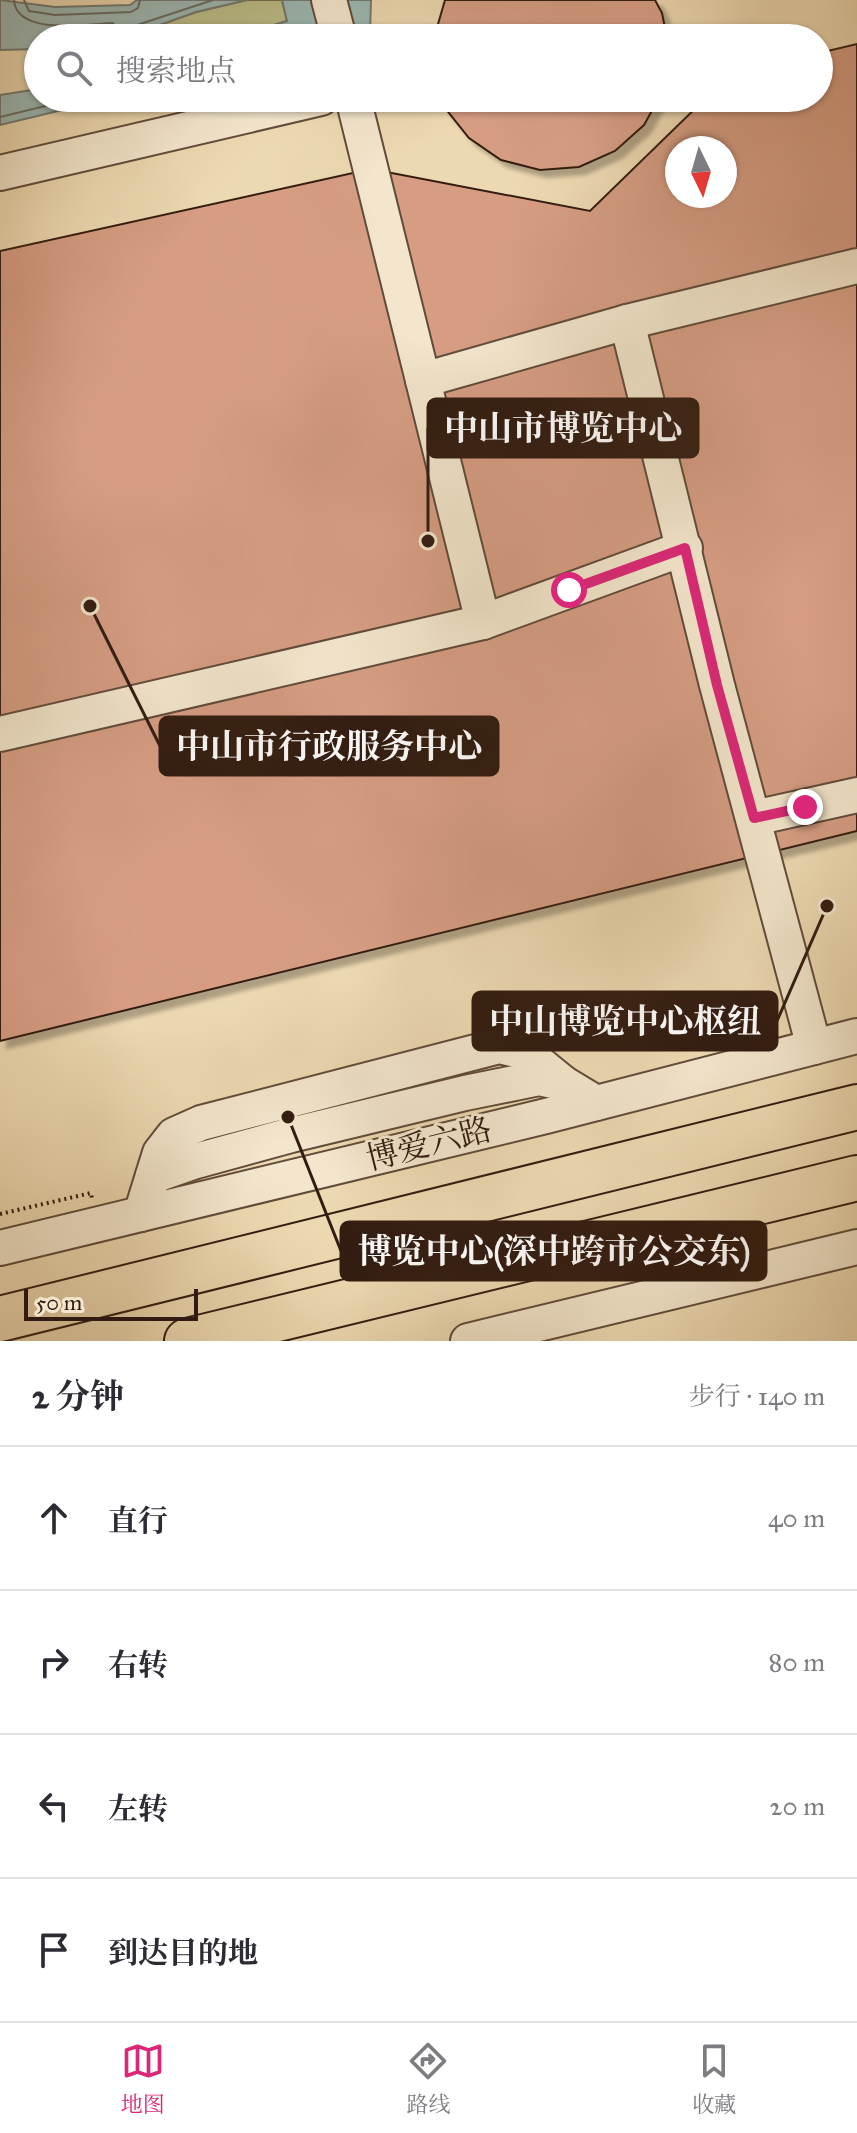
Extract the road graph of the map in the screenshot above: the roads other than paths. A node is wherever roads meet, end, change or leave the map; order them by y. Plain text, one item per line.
1 (329, 0) edge
2 (335, 24) edge
3 (261, 112) edge
4 (356, 112) edge
5 (0, 173) edge
6 (857, 266) edge
7 (627, 322) junction
8 (423, 380) junction
9 (685, 548) junction
10 (483, 622) junction
11 (0, 734) edge
12 (857, 795) edge
13 (754, 818) junction
14 (857, 1036) edge
15 (814, 1047) junction
16 (596, 1103) junction
17 (857, 1107) edge
18 (857, 1178) edge
19 (141, 1214) junction
20 (857, 1247) edge
21 (0, 1248) edge
22 (0, 1293) edge
23 (79, 1300) junction
24 (0, 1319) edge
25 (187, 1341) edge
26 (468, 1341) edge

1 - 2 street
3 - 5 street
4 - 8 street
6 - 7 street
7 - 8 street
7 - 9 street
8 - 10 street
9 - 10 street
9 - 13 street
10 - 11 street
12 - 13 street
13 - 15 street
14 - 15 street, 博爱六路
15 - 16 street, 博爱六路
16 - 19 street, 博爱六路
16 - 19 street
17 - 23 highway
18 - 25 highway
19 - 21 street, 博爱六路
20 - 26 street
22 - 23 highway
23 - 24 highway

